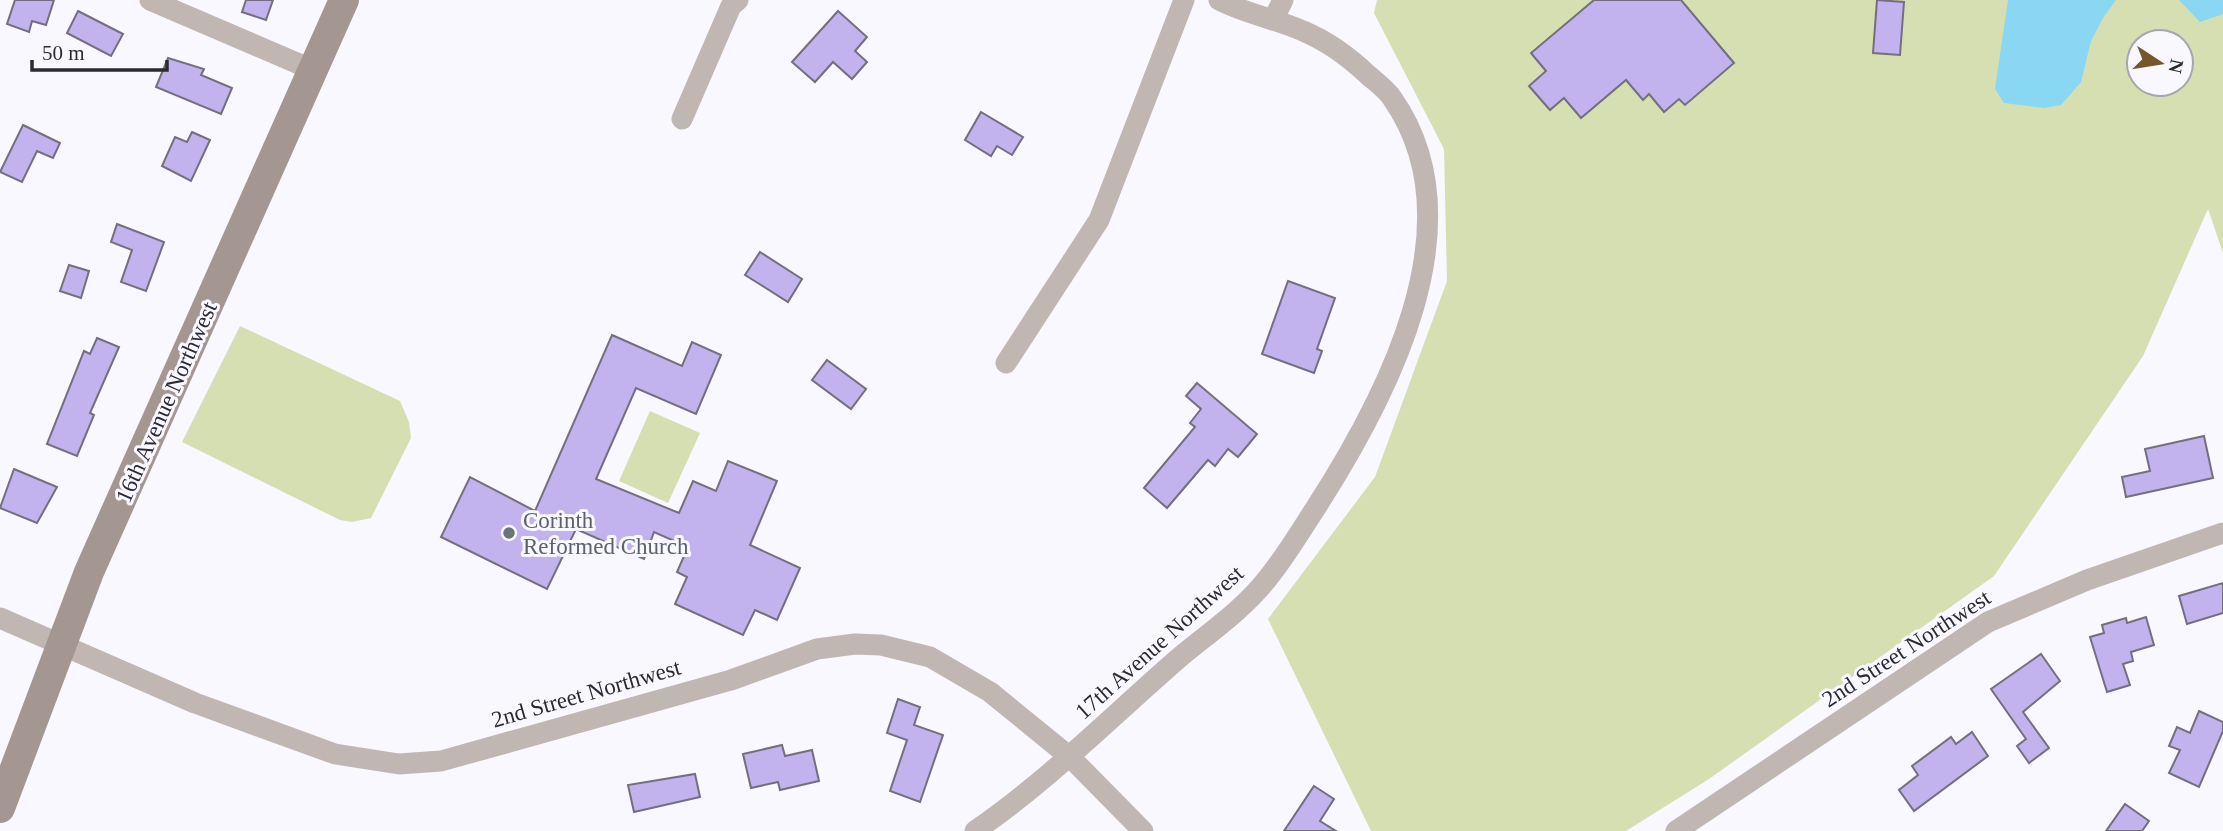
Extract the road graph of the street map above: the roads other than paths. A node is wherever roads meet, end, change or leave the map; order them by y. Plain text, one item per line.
1 (150, 0) edge
2 (344, 0) edge
3 (1184, 0) edge
4 (1219, 0) edge
5 (1283, 0) edge
6 (729, 2) edge
7 (1273, 20) junction
8 (313, 70) junction
9 (682, 119) dead end
10 (1006, 363) dead end
11 (2223, 533) edge
12 (0, 618) edge
13 (61, 647) junction
14 (1071, 758) junction
15 (0, 808) edge
16 (975, 831) edge
17 (1143, 831) edge
18 (1676, 831) edge

1 - 8 street
2 - 8 main road, 16th Avenue Northwest
3 - 10 street
4 - 7 street, 17th Avenue Northwest
5 - 7 street
6 - 9 street
7 - 14 street, 17th Avenue Northwest
8 - 13 main road, 16th Avenue Northwest
11 - 18 street, 2nd Street Northwest
12 - 13 street, 2nd Street Northwest
13 - 14 street, 2nd Street Northwest
13 - 15 main road, 16th Avenue Northwest
14 - 16 street, 17th Avenue Northwest
14 - 17 street, 2nd Street Northwest

